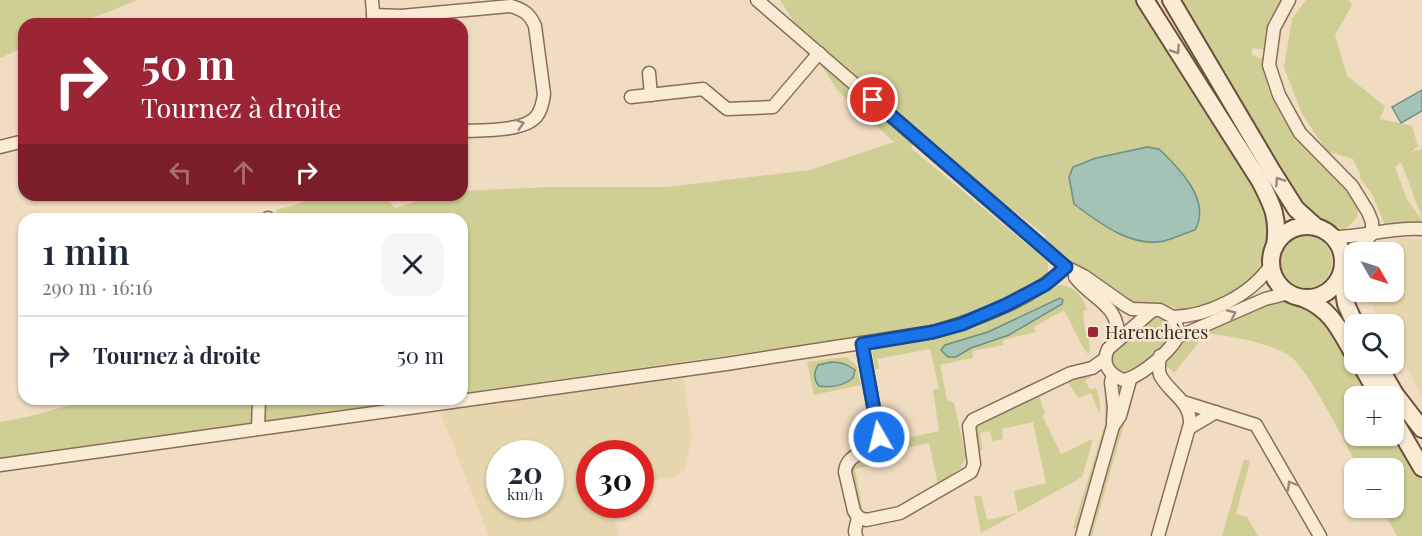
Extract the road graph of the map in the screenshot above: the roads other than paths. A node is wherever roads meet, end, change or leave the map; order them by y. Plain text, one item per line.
1 (372, 0) edge
2 (757, 0) edge
3 (1145, 0) edge
4 (1171, 0) edge
5 (1289, 0) edge
6 (373, 18) edge
7 (387, 18) edge
8 (819, 53) junction
9 (649, 73) dead end
10 (651, 94) junction
11 (631, 97) dead end
12 (468, 131) edge
13 (18, 142) edge
14 (0, 147) edge
15 (1315, 226) junction
16 (1422, 229) edge
17 (1372, 234) junction
18 (1334, 237) junction
19 (1275, 246) junction
20 (1271, 265) junction
21 (1067, 268) junction
22 (1342, 269) junction
23 (1296, 295) junction
24 (1153, 310) junction
25 (1350, 314) edge
26 (1173, 316) junction
27 (1178, 337) junction
28 (1344, 338) edge
29 (1118, 340) junction
30 (862, 344) junction
31 (1160, 356) junction
32 (1109, 368) junction
33 (1383, 374) edge
34 (1135, 377) junction
35 (1161, 377) junction
36 (468, 399) edge
37 (1183, 402) junction
38 (259, 405) edge
39 (423, 405) edge
40 (1216, 412) junction
41 (1113, 426) junction
42 (258, 428) junction
43 (1189, 428) junction
44 (1422, 429) edge
45 (1404, 437) edge
46 (0, 465) edge
47 (1422, 468) edge
48 (858, 518) junction
49 (856, 536) edge
50 (1082, 536) edge
51 (1158, 536) edge
52 (1320, 536) edge

1 - 6 street
2 - 8 street
3 -> 19 main road
15 -> 4 main road
5 - 17 street
12 -> 7 street
8 - 10 street
8 - 21 street
9 - 10 street
10 - 11 street
13 - 14 street
15 - 18 main road
15 - 19 main road
16 - 17 street
17 - 18 street
17 - 22 street
18 - 22 main road
19 - 20 main road
20 - 23 main road
20 - 26 street
21 - 24 street
21 - 29 street
21 - 30 street
22 - 23 main road
22 - 25 main road
27 -> 23 street
23 - 28 main road
24 - 26 street
24 - 29 street
26 - 27 street
27 - 31 street
29 - 32 street
30 - 36 street
30 - 48 street
31 - 34 street
31 - 35 street
32 - 34 street
32 - 41 street
32 - 48 street
33 - 44 main road
34 - 35 street
34 - 41 street
35 - 37 street
37 - 40 street
37 - 43 street
38 - 42 street
39 - 42 street
40 - 43 street
52 -> 40 street
41 - 50 street
42 - 46 street
43 - 51 street
45 - 47 main road
48 - 49 street

